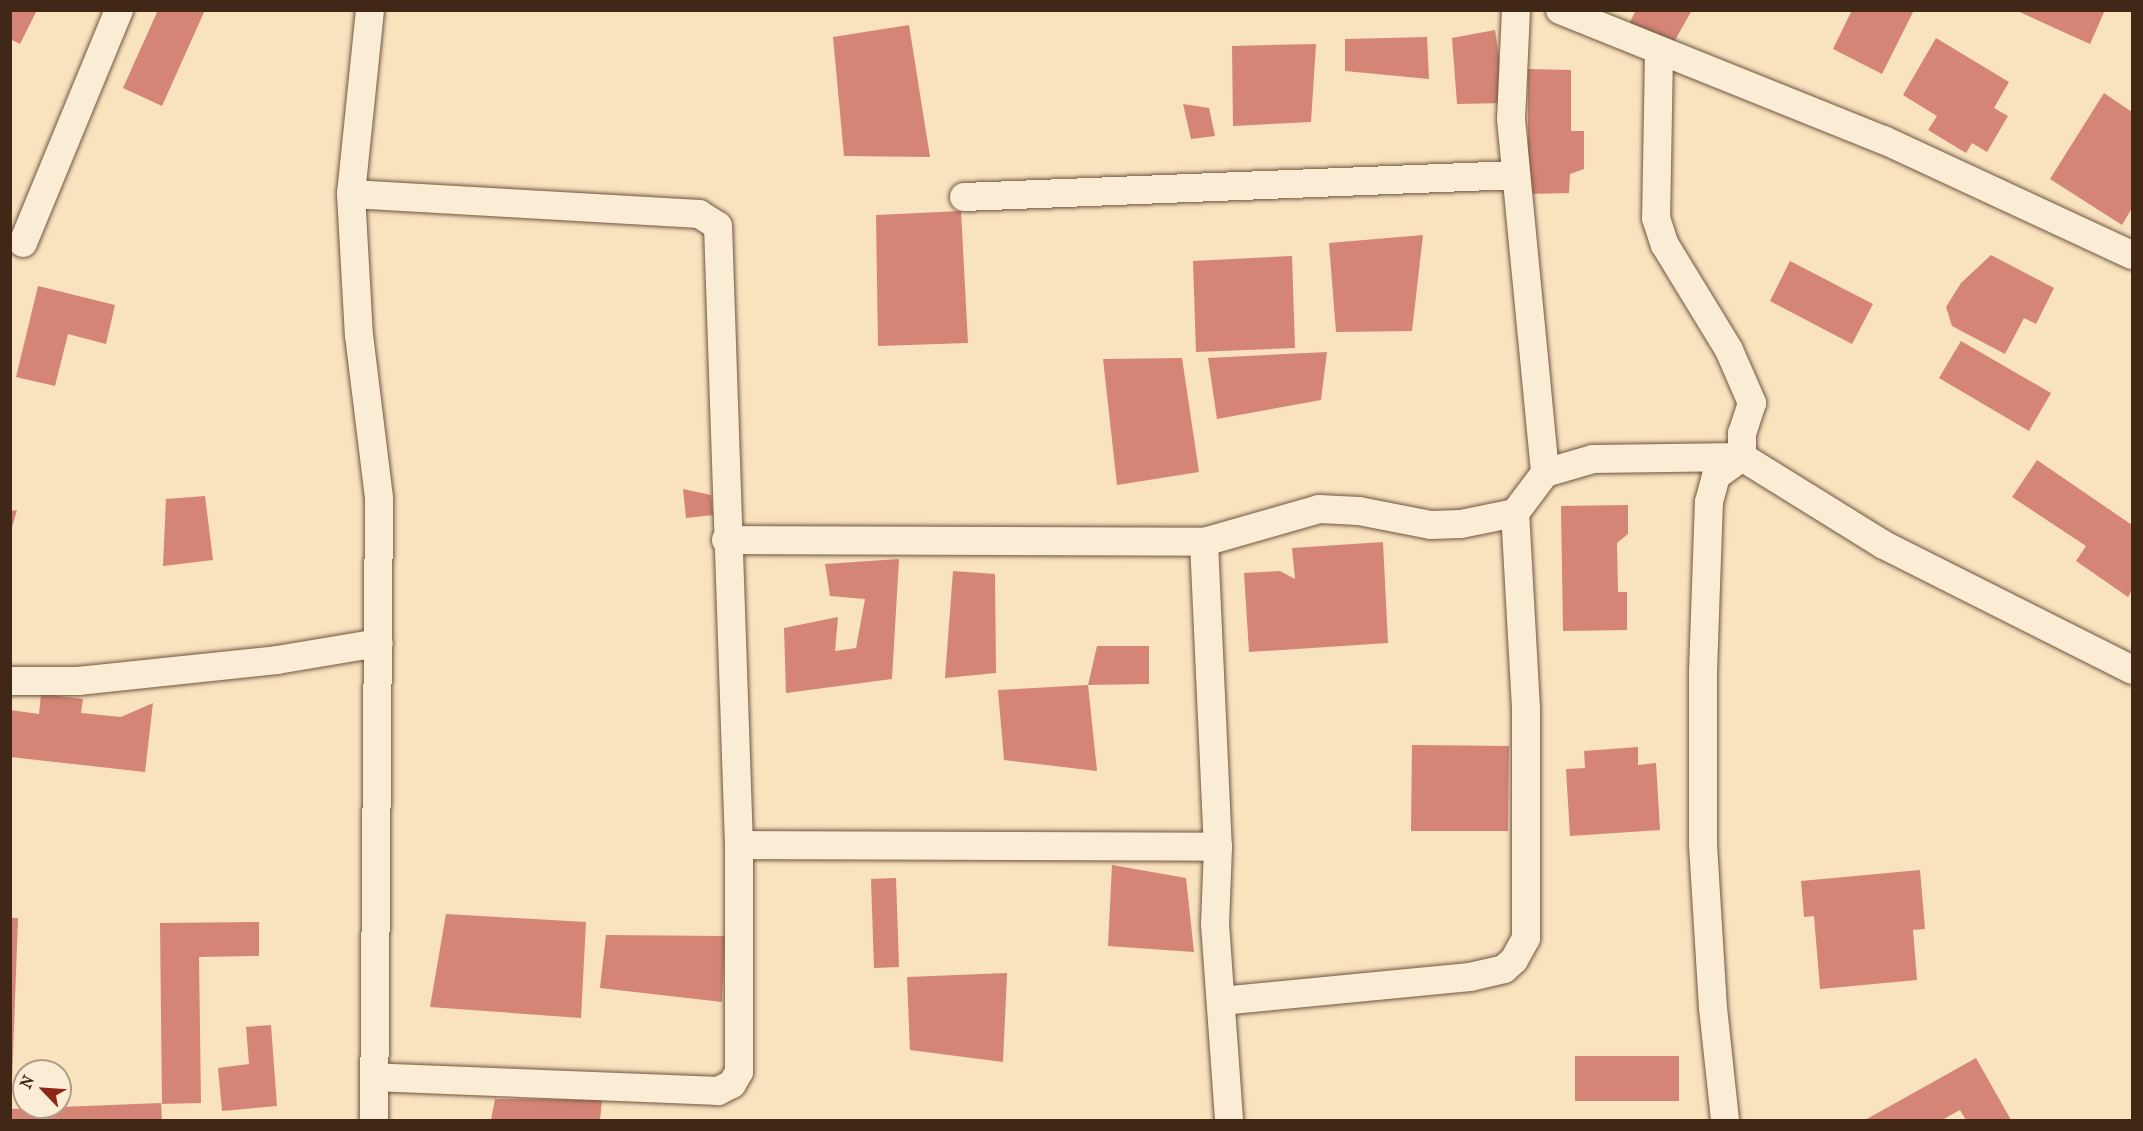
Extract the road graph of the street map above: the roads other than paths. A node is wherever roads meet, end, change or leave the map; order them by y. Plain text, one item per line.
1 (119, 10) edge
2 (370, 10) edge
3 (1516, 10) edge
4 (1560, 10) edge
5 (1659, 52) junction
6 (1516, 175) junction
7 (351, 195) junction
8 (964, 197) dead end
9 (23, 243) dead end
10 (2133, 255) edge
11 (1742, 457) junction
12 (1545, 473) junction
13 (1515, 513) junction
14 (726, 540) junction
15 (1203, 542) junction
16 (379, 643) junction
17 (2133, 670) edge
18 (10, 681) edge
19 (739, 845) junction
20 (1218, 847) junction
21 (1221, 1001) junction
22 (374, 1077) junction
23 (374, 1120) edge
24 (1229, 1120) edge
25 (1725, 1120) edge

1 - 9 street
2 - 7 street
3 - 6 street
4 - 5 street
5 - 10 street
5 - 11 street
6 - 8 street
6 - 12 street
7 - 14 street
7 - 16 street
11 - 12 street
11 - 17 street
11 - 25 street
12 - 13 street
13 - 15 street
13 - 21 street
14 - 15 street
14 - 19 street
15 - 20 street
16 - 18 street
16 - 22 street
19 - 20 street
19 - 22 street
20 - 21 street
21 - 24 street
22 - 23 street

